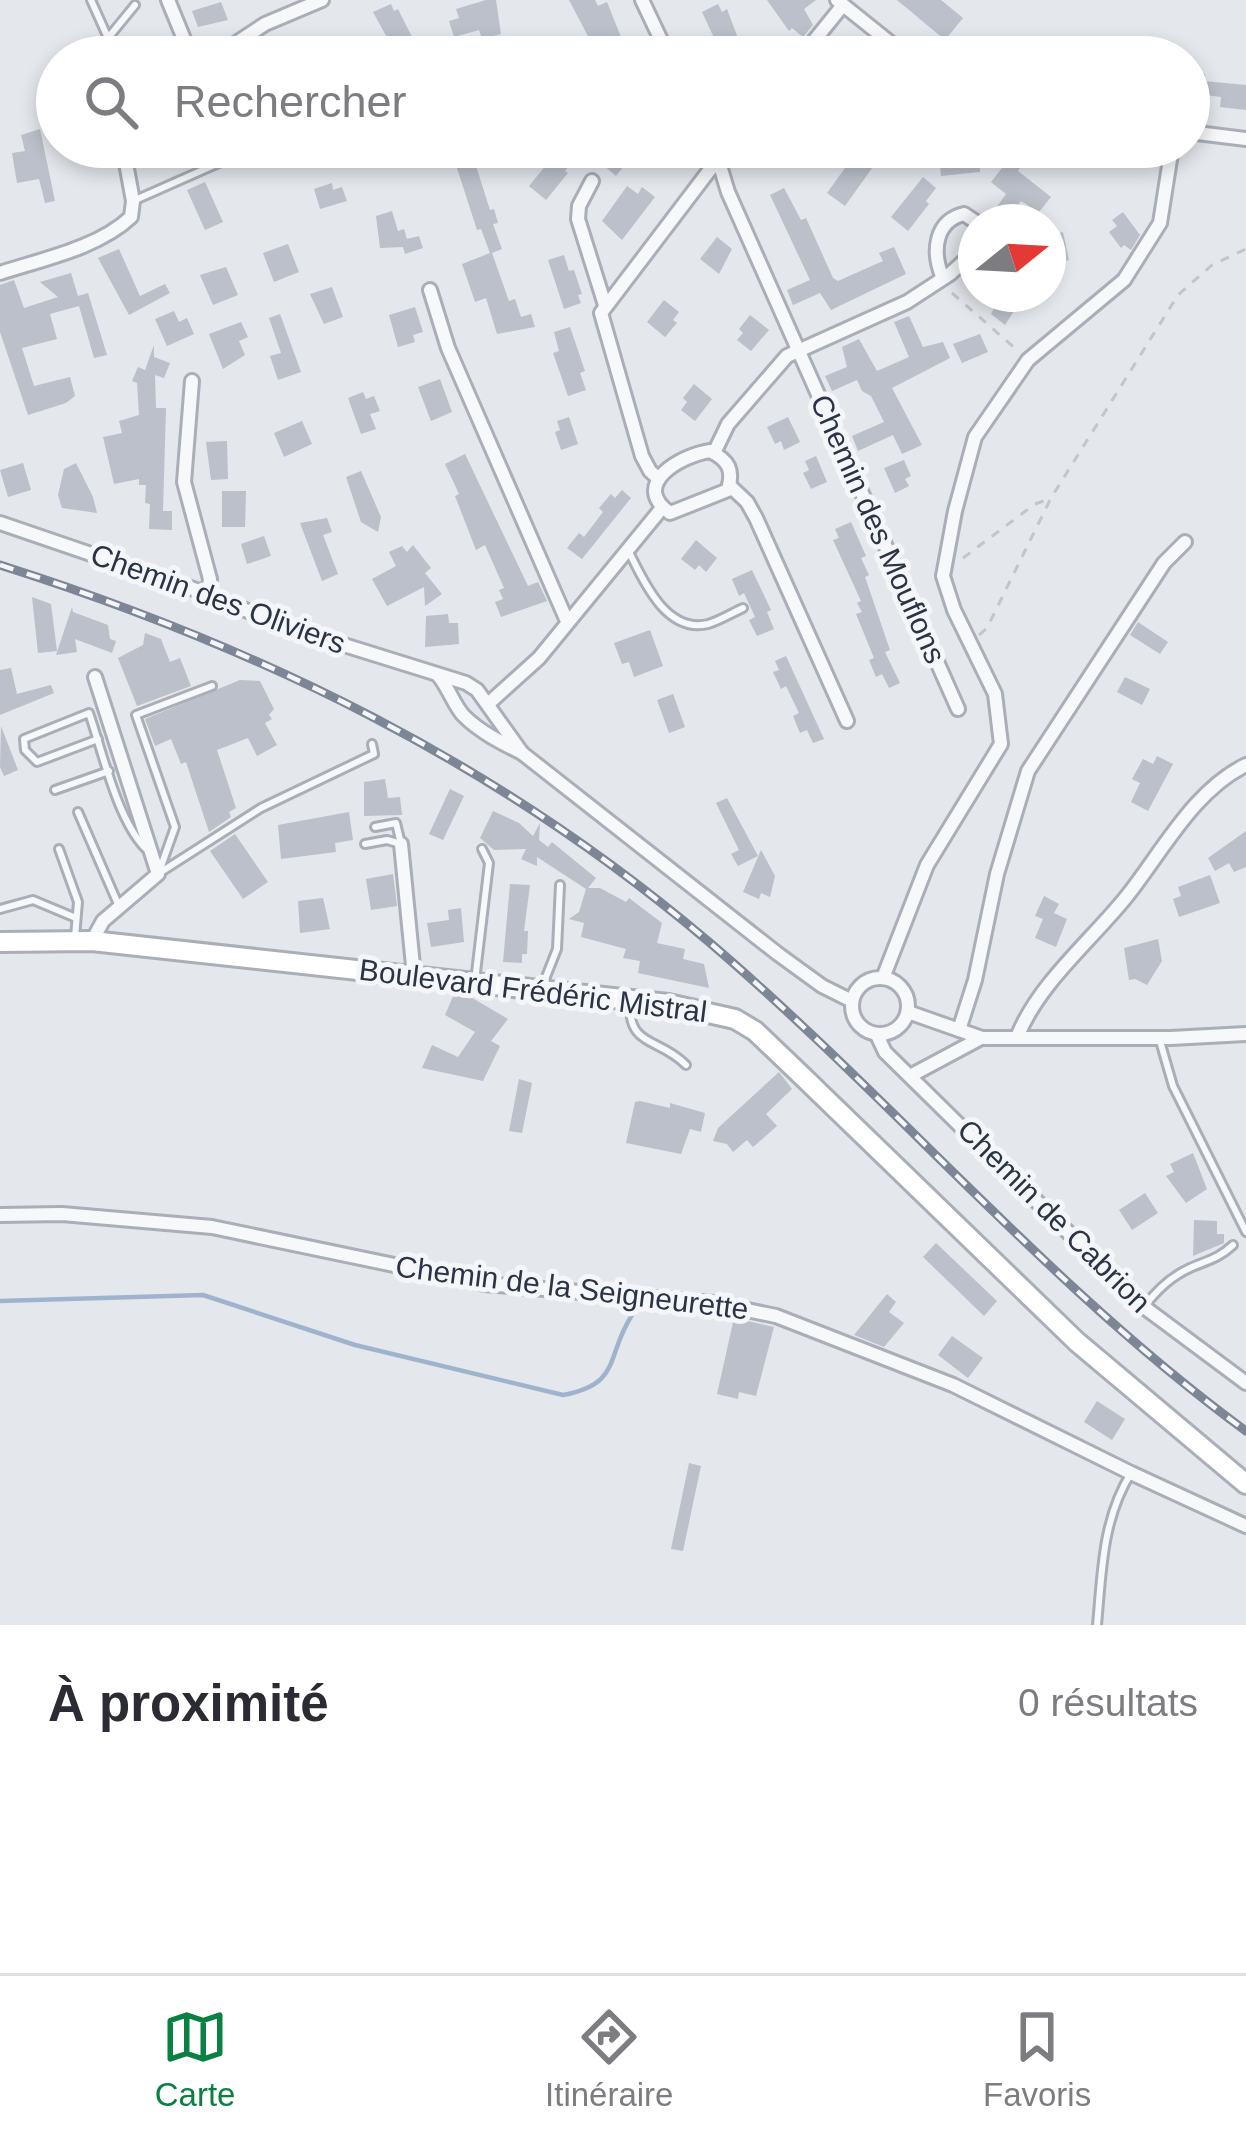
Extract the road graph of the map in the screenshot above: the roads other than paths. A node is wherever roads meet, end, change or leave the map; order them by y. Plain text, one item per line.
1 (91, 0) edge
2 (169, 0) edge
3 (322, 0) edge
4 (642, 0) edge
5 (840, 2) edge
6 (135, 5) dead end
7 (107, 36) edge
8 (110, 36) edge
9 (183, 36) edge
10 (246, 36) edge
11 (659, 36) edge
12 (816, 36) edge
13 (882, 36) edge
14 (1210, 135) edge
15 (1246, 140) edge
16 (127, 168) edge
17 (208, 168) edge
18 (704, 168) edge
19 (720, 168) edge
20 (1169, 168) edge
21 (592, 181) dead end
22 (133, 201) junction
23 (958, 217) edge
24 (958, 267) edge
25 (0, 273) edge
26 (939, 278) junction
27 (430, 290) dead end
28 (604, 305) junction
29 (798, 348) junction
30 (192, 381) dead end
31 (714, 453) junction
32 (659, 478) junction
33 (729, 484) junction
34 (662, 508) junction
35 (0, 523) edge
36 (1185, 542) dead end
37 (627, 548) junction
38 (208, 594) junction
39 (743, 608) dead end
40 (567, 621) junction
41 (436, 674) junction
42 (95, 677) dead end
43 (212, 686) dead end
44 (488, 704) junction
45 (958, 709) dead end
46 (847, 722) dead end
47 (98, 740) junction
48 (372, 744) dead end
49 (522, 753) junction
50 (1246, 765) edge
51 (109, 770) junction
52 (55, 790) dead end
53 (78, 812) dead end
54 (375, 827) dead end
55 (365, 844) dead end
56 (401, 844) junction
57 (59, 849) dead end
58 (482, 849) dead end
59 (152, 855) junction
60 (158, 874) junction
61 (560, 885) dead end
62 (119, 907) junction
63 (0, 909) edge
64 (76, 918) junction
65 (83, 941) junction
66 (0, 942) edge
67 (414, 976) junction
68 (883, 978) junction
69 (475, 982) junction
70 (542, 988) junction
71 (631, 999) junction
72 (852, 1001) junction
73 (908, 1012) junction
74 (959, 1030) junction
75 (1246, 1034) edge
76 (877, 1035) junction
77 (1018, 1035) junction
78 (982, 1037) junction
79 (1160, 1038) junction
80 (686, 1065) dead end
81 (910, 1076) junction
82 (0, 1215) edge
83 (1246, 1232) edge
84 (1233, 1245) dead end
85 (1144, 1306) junction
86 (1246, 1383) edge
87 (1131, 1473) junction
88 (1246, 1484) edge
89 (1246, 1526) edge
90 (1097, 1625) edge

1 - 7 lane
2 - 9 street
3 - 10 street
4 - 11 street
5 - 12 street
5 - 13 street
6 - 8 lane
14 - 15 street
16 - 22 street
17 - 22 lane
18 - 28 street
19 - 29 street, Chemin des Mouflons
20 - 68 street
21 - 28 street
22 - 25 street
23 - 26 street
24 - 26 street
26 - 29 street
27 - 40 street
28 - 32 street
29 - 31 street
29 - 45 street, Chemin des Mouflons
30 - 38 street
31 - 32 street
31 - 33 street
32 - 34 street
33 - 34 street
33 - 46 street
34 - 37 street
35 - 38 street, Chemin des Oliviers
36 - 74 street
37 - 39 lane
37 - 40 street
38 - 41 street, Chemin des Oliviers
40 - 44 street
41 - 44 street, Chemin des Oliviers
41 - 49 street, Chemin des Oliviers
42 - 59 street
43 - 60 lane
44 - 49 street, Chemin des Oliviers
47 - 47 lane
47 - 51 lane
48 - 60 lane
49 - 72 street, Chemin des Oliviers
50 - 77 street
51 - 52 lane
51 - 59 lane
53 - 62 lane
54 - 56 lane
55 - 56 lane
56 - 67 street
57 - 64 lane
58 - 69 lane
59 - 60 street
60 - 62 street
61 - 70 lane
62 - 65 street
63 - 64 lane
64 - 65 lane
65 - 66 main road, Boulevard Frédéric Mistral
65 - 67 main road, Boulevard Frédéric Mistral
67 - 69 main road, Boulevard Frédéric Mistral
68 - 72 street
68 - 73 street
69 - 70 main road, Boulevard Frédéric Mistral
70 - 71 main road, Boulevard Frédéric Mistral
71 - 80 lane
71 - 88 main road, Boulevard Frédéric Mistral
72 - 76 street
73 - 74 street
73 - 76 street
74 - 78 street
75 - 79 street
76 - 81 street, Chemin de Cabrion
77 - 78 street
77 - 79 street
78 - 81 street
79 - 83 lane
81 - 85 street, Chemin de Cabrion
82 - 87 street, Chemin de la Seigneurette
84 - 85 lane
85 - 86 street, Chemin de Cabrion
87 - 89 street, Chemin de la Seigneurette
87 - 90 lane

